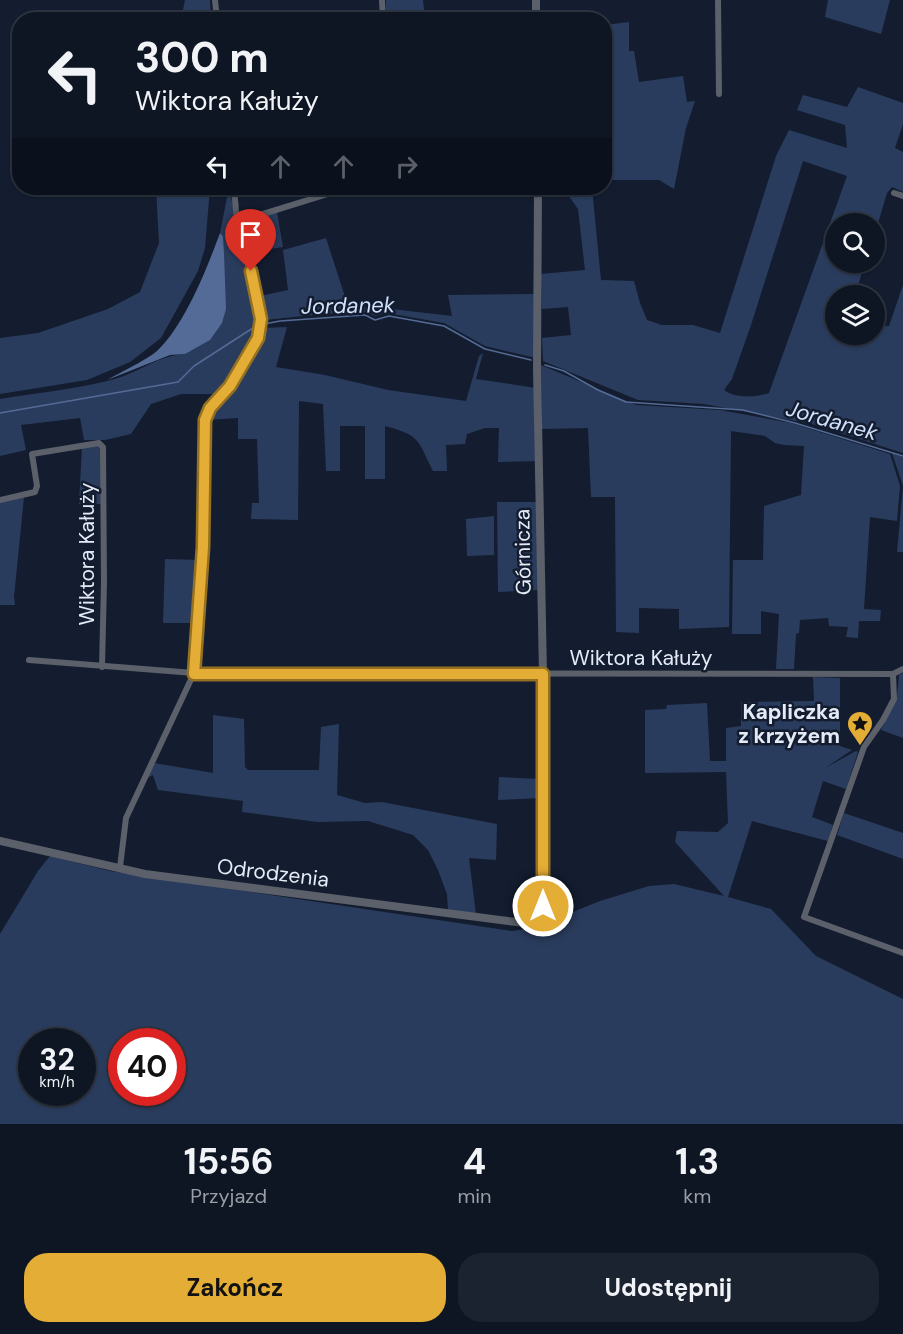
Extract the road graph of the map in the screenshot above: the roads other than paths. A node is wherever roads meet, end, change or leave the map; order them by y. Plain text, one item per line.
1 (718, 0) edge
2 (719, 94) dead end
3 (894, 192) dead end
4 (235, 195) edge
5 (324, 195) edge
6 (538, 195) edge
7 (903, 196) edge
8 (237, 222) junction
9 (0, 500) edge
10 (29, 660) dead end
11 (102, 667) junction
12 (903, 669) edge
13 (194, 674) junction
14 (543, 674) junction
15 (893, 674) junction
16 (0, 840) edge
17 (120, 867) junction
18 (542, 916) joint
19 (903, 953) edge

1 - 2 street
3 - 7 street
4 - 8 street
5 - 8 street
6 - 14 street, Górnicza
8 - 13 street
9 - 11 street, Wiktora Kałuży
10 - 11 street, Wiktora Kałuży
11 - 13 street, Wiktora Kałuży
12 - 15 street
13 - 14 street, Wiktora Kałuży
13 - 17 street
14 - 15 street, Wiktora Kałuży
14 - 18 street, Górnicza
15 - 19 street
16 - 17 street, Odrodzenia
17 - 18 street, Odrodzenia

